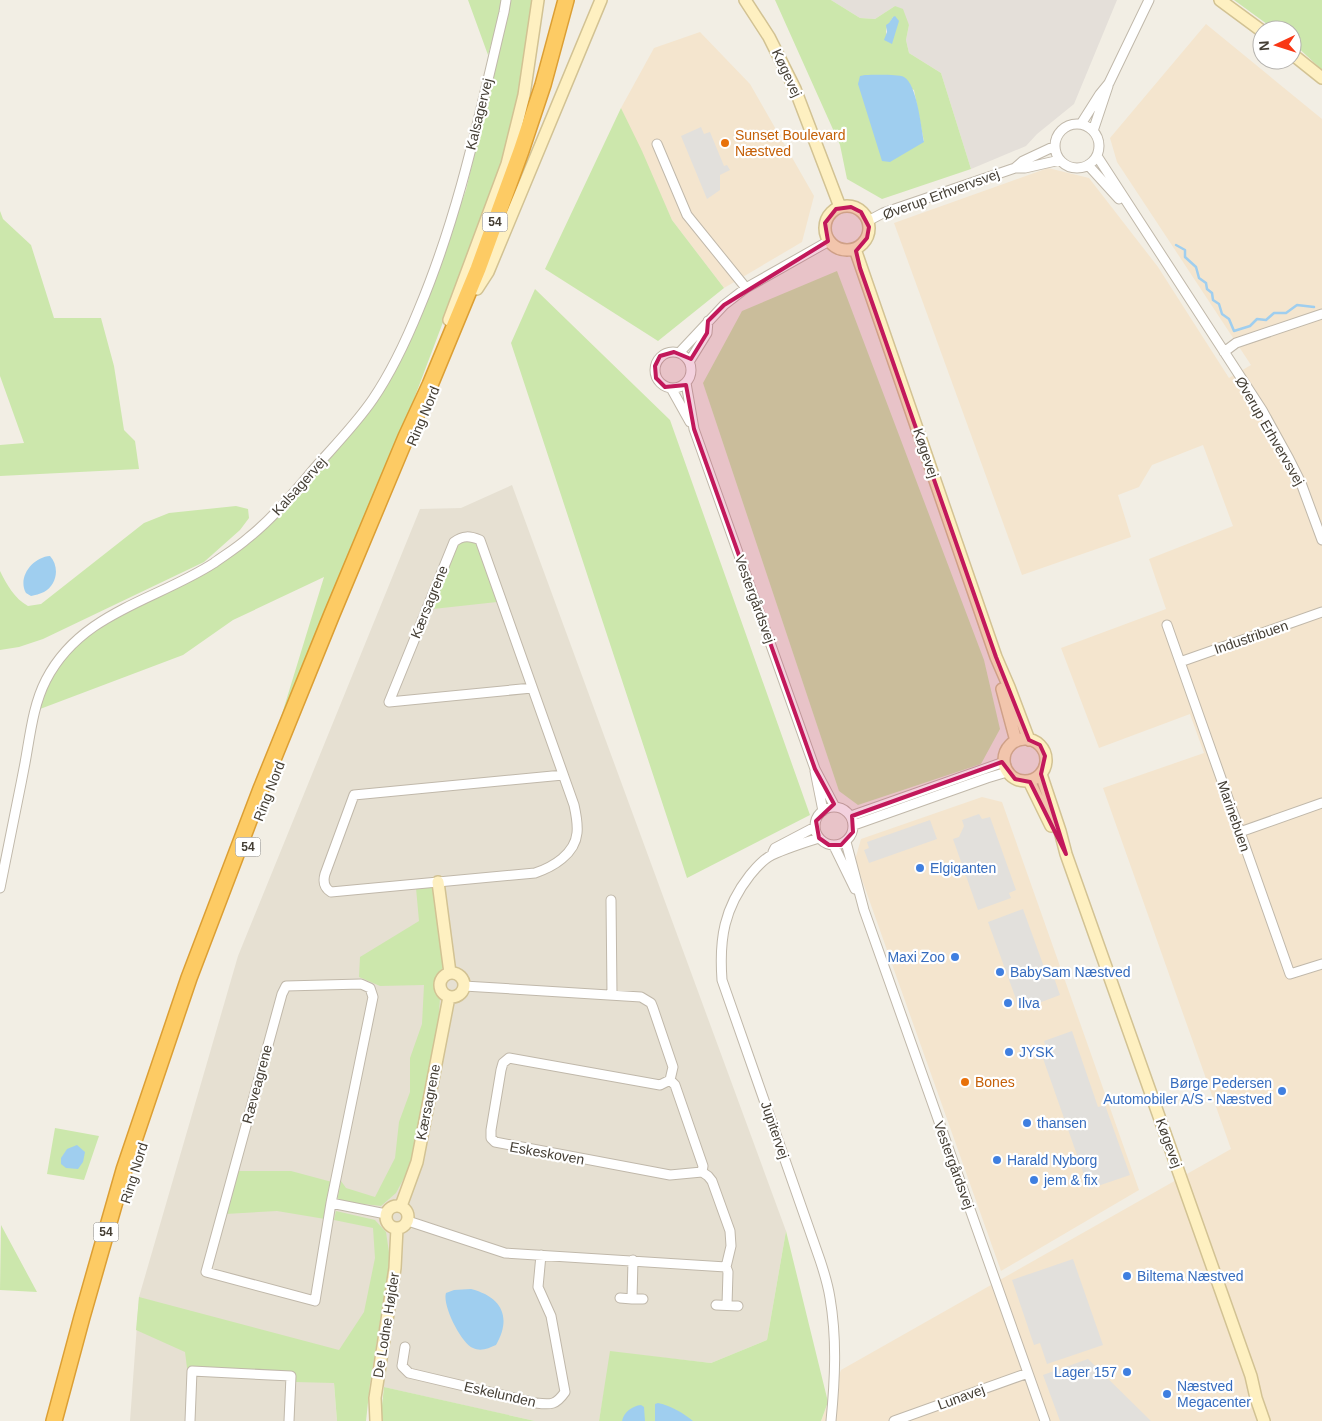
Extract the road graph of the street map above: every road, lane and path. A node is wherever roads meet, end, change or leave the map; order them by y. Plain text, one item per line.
1 (506, 0) edge
2 (538, 0) edge
3 (566, 0) edge
4 (572, 0) edge
5 (601, 0) edge
6 (745, 0) edge
7 (1149, 0) edge
8 (1220, 0) edge
9 (1252, 24) edge
10 (1302, 62) edge
11 (1322, 78) edge
12 (1109, 83) junction
13 (1081, 124) junction
14 (1093, 131) junction
15 (657, 144) dead end
16 (1055, 146) junction
17 (1097, 156) junction
18 (1060, 160) junction
19 (1088, 165) junction
20 (1015, 168) junction
21 (840, 208) junction
22 (1135, 215) junction
23 (868, 221) junction
24 (829, 241) junction
25 (855, 249) junction
26 (746, 288) junction
27 (476, 289) junction
28 (1322, 314) edge
29 (708, 321) junction
30 (1224, 352) junction
31 (679, 353) junction
32 (689, 362) junction
33 (686, 383) junction
34 (671, 388) junction
35 (694, 429) junction
36 (406, 437) junction
37 (1320, 526) edge
38 (1322, 540) edge
39 (1322, 612) edge
40 (1167, 625) dead end
41 (996, 658) junction
42 (1180, 662) junction
43 (532, 688) junction
44 (1029, 740) junction
45 (1016, 741) junction
46 (1006, 767) junction
47 (815, 769) junction
48 (1041, 774) junction
49 (563, 775) junction
50 (1029, 781) junction
51 (1322, 803) edge
52 (835, 807) junction
53 (823, 811) junction
54 (851, 816) junction
55 (854, 825) junction
56 (815, 827) junction
57 (1240, 832) junction
58 (819, 838) junction
59 (846, 842) junction
60 (834, 846) junction
61 (1066, 854) junction
62 (771, 855) junction
63 (438, 882) junction
64 (0, 888) edge
65 (611, 900) dead end
66 (864, 910) junction
67 (1322, 964) edge
68 (450, 973) junction
69 (464, 986) junction
70 (612, 994) junction
71 (448, 997) junction
72 (670, 1080) junction
73 (702, 1172) junction
74 (331, 1203) junction
75 (401, 1206) junction
76 (386, 1214) junction
77 (408, 1221) junction
78 (397, 1228) junction
79 (541, 1255) junction
80 (633, 1260) junction
81 (726, 1267) junction
82 (620, 1298) dead end
83 (632, 1299) junction
84 (643, 1299) dead end
85 (716, 1305) dead end
86 (727, 1305) junction
87 (738, 1306) dead end
88 (405, 1347) dead end
89 (1028, 1373) junction
90 (1251, 1376) junction
91 (54, 1421) edge
92 (63, 1421) edge
93 (190, 1421) edge
94 (289, 1421) edge
95 (376, 1421) edge
96 (830, 1421) edge
97 (894, 1421) edge
98 (1045, 1421) edge
99 (1264, 1421) edge
100 (1271, 1421) edge

1 - 64 street, Kalsagervej
2 - 36 street
3 - 36 highway, Ring Nord / 54
4 - 27 highway, 54
5 - 27 street
6 - 21 street, Køgevej
7 - 12 street
8 - 9 street
10 - 11 street
12 - 13 street
12 - 14 street
13 - 14 street
13 - 16 street
14 - 17 street
15 - 26 street
16 - 18 street
16 - 20 street, Øverup Erhvervsvej
17 - 19 street
17 - 22 street, Øverup Erhvervsvej
18 - 19 street
18 - 20 street, Øverup Erhvervsvej
19 - 22 street, Øverup Erhvervsvej
20 - 23 street, Øverup Erhvervsvej
21 - 23 street
21 - 24 street
22 - 30 street, Øverup Erhvervsvej
23 - 25 street
24 - 25 street
24 - 26 street
25 - 41 street, Køgevej
26 - 29 street
27 - 92 highway, Ring Nord / 54
28 - 30 street
29 - 31 street
29 - 32 street
30 - 37 street, Øverup Erhvervsvej
31 - 32 street
31 - 34 street
32 - 33 street
33 - 34 street
33 - 35 street, Vestergårdsvej
34 - 35 street, Vestergårdsvej
35 - 47 street, Vestergårdsvej
36 - 91 highway, 54
37 - 38 street, Øverup Erhvervsvej
39 - 42 street, Industribuen
40 - 42 street, Marinebuen
41 - 44 street, Køgevej
41 - 45 street, Køgevej
42 - 57 street, Marinebuen
43 - 43 street, Kærsagrene
43 - 49 street, Kærsagrene
44 - 45 street
44 - 48 street
45 - 46 street
46 - 50 street
46 - 54 street
46 - 55 street
47 - 52 street, Vestergårdsvej
47 - 53 street, Vestergårdsvej
48 - 50 street
48 - 61 street, Køgevej
49 - 63 street, Kærsagrene
49 - 63 street, Kærsagrene
50 - 61 street, Køgevej
51 - 57 street
52 - 53 street
52 - 54 street
53 - 56 street
54 - 55 street
55 - 59 street
56 - 58 street
56 - 62 street, Jupitervej
57 - 67 street, Marinebuen
58 - 60 street
58 - 62 street, Jupitervej
59 - 60 street
59 - 66 street, Vestergårdsvej
60 - 66 street, Vestergårdsvej
61 - 90 street, Køgevej
62 - 96 street, Jupitervej
63 - 68 street
65 - 70 street
66 - 89 street, Vestergårdsvej
68 - 69 street
68 - 71 street
69 - 70 street
69 - 71 street
70 - 72 street
71 - 75 street, Kærsagrene
72 - 73 street
72 - 73 street, Eskeskoven
73 - 81 street
74 - 74 street, Ræveagrene
74 - 76 street
75 - 76 street
75 - 77 street
76 - 78 street
77 - 78 street
77 - 79 street
78 - 95 street, De Lodne Højder
79 - 80 street
79 - 88 street, Eskelunden
80 - 81 street
80 - 83 street
81 - 86 street
82 - 83 street
83 - 84 street
85 - 86 street
86 - 87 street
89 - 97 street, Lunavej
89 - 98 street, Vestergårdsvej
90 - 99 street, Køgevej
90 - 100 street, Køgevej
93 - 94 street

